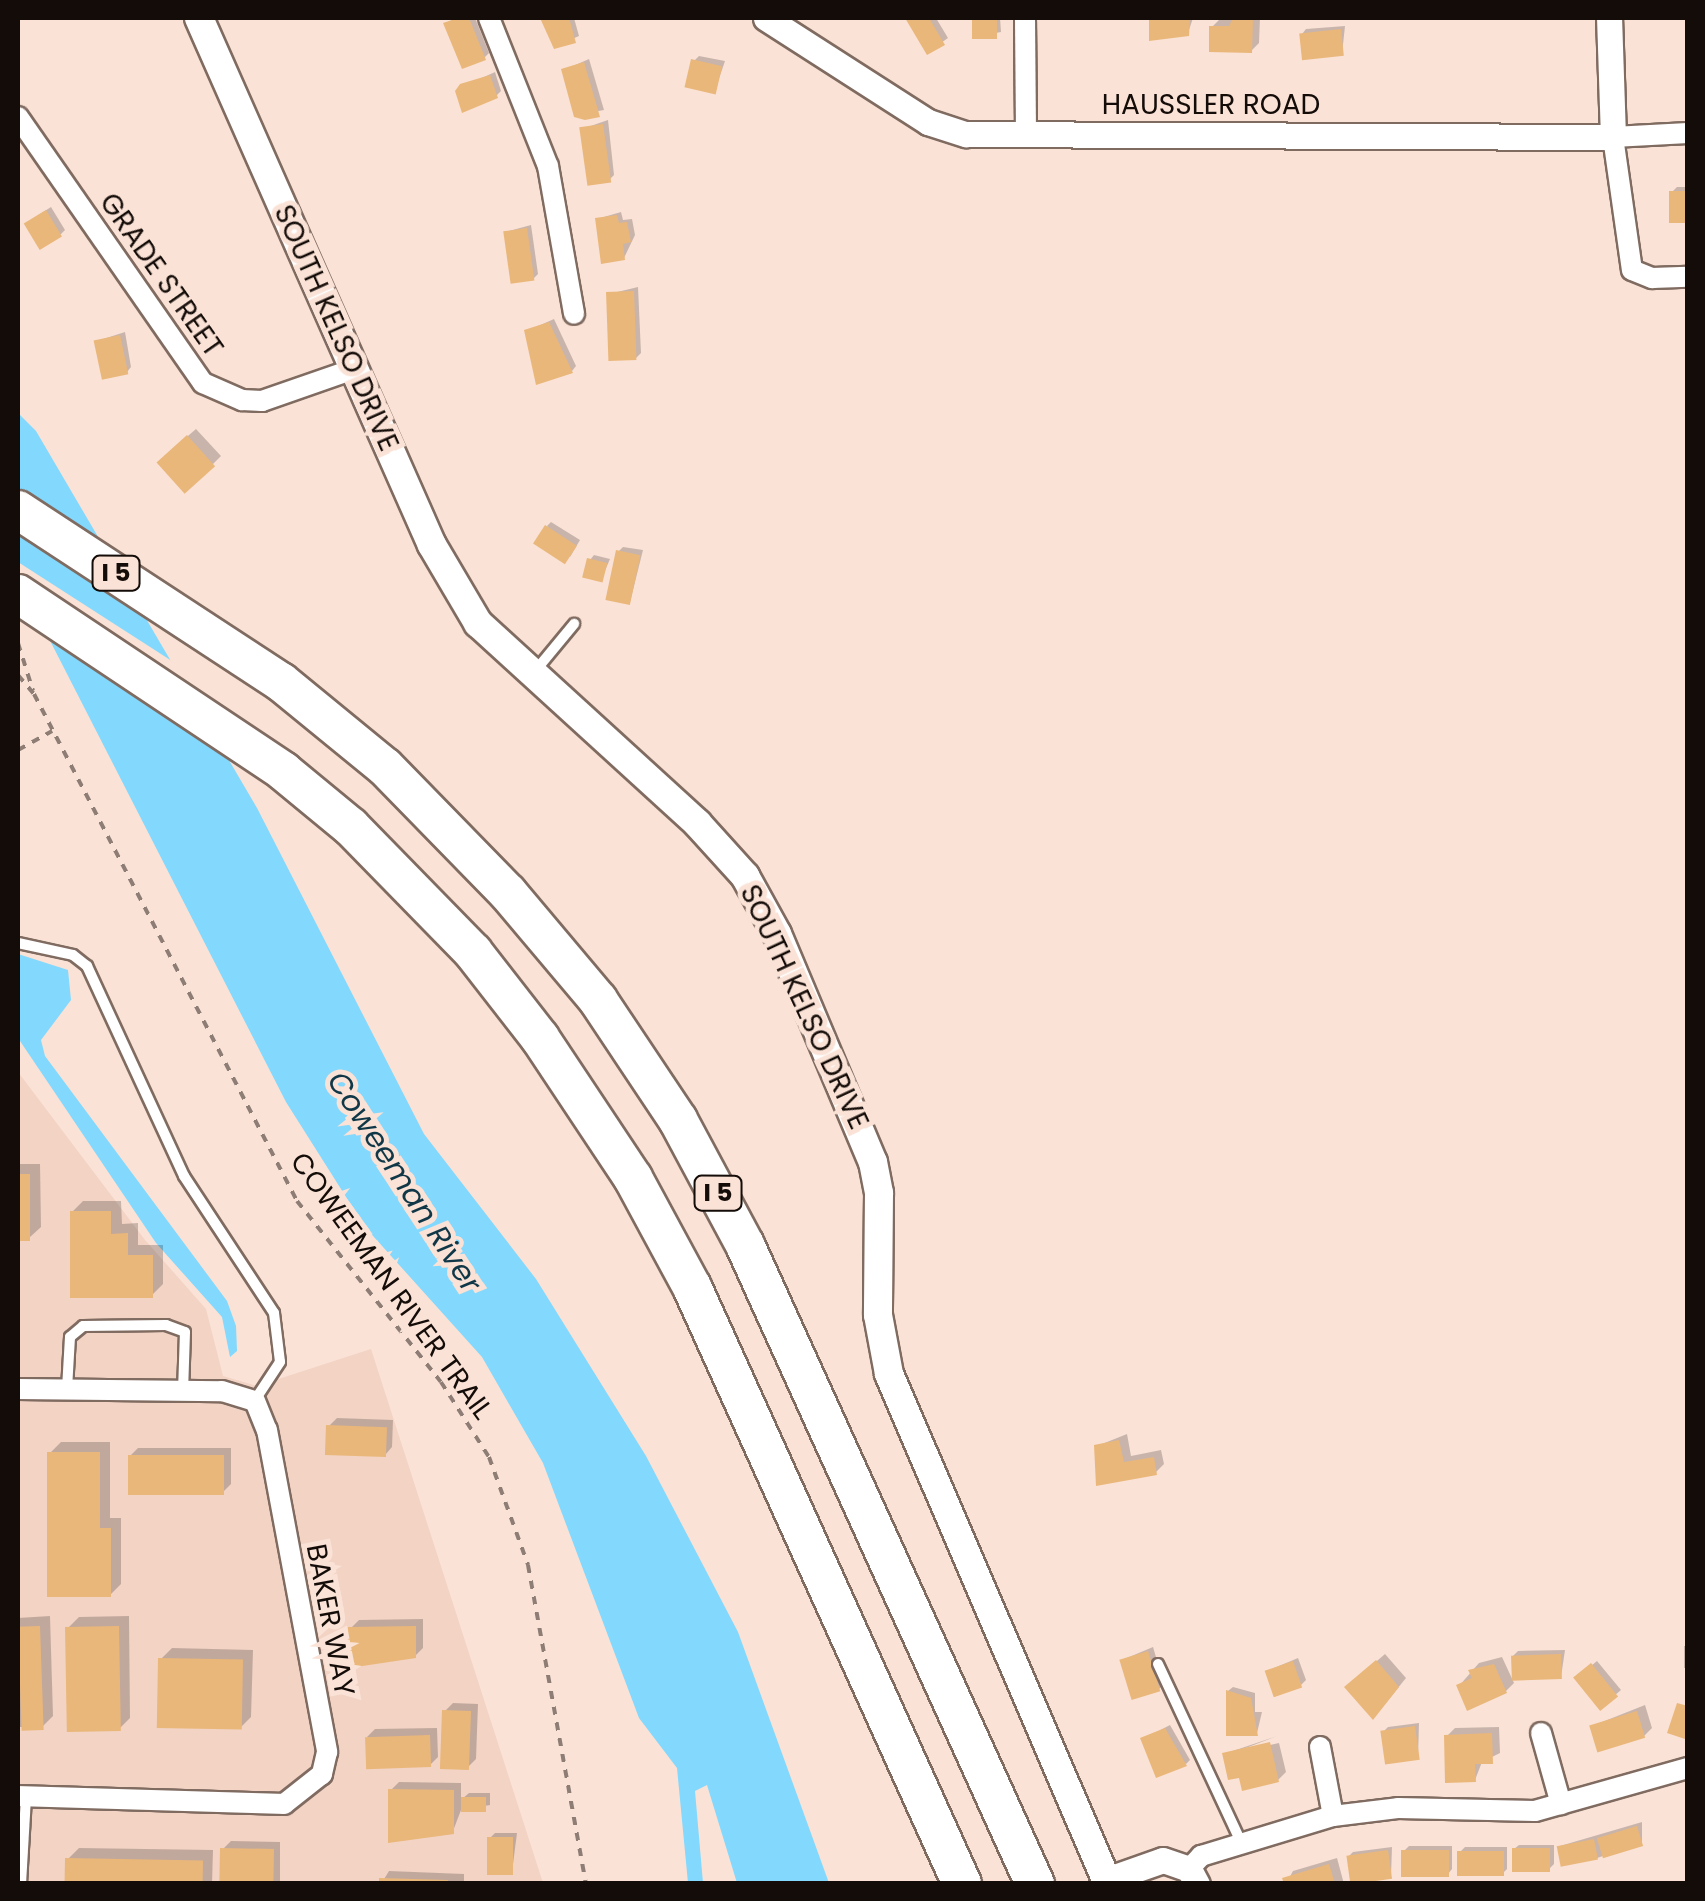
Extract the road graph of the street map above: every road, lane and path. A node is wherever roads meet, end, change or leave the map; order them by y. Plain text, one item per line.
1 (199, 18) edge
2 (490, 18) edge
3 (766, 18) edge
4 (1024, 18) edge
5 (1609, 18) edge
6 (18, 117) edge
7 (1688, 133) edge
8 (1026, 134) junction
9 (1613, 137) junction
10 (1688, 277) edge
11 (574, 314) dead end
12 (354, 369) junction
13 (18, 510) edge
14 (18, 594) edge
15 (574, 624) dead end
16 (18, 643) edge
17 (18, 675) edge
18 (530, 676) junction
19 (34, 694) junction
20 (52, 731) junction
21 (18, 750) edge
22 (18, 943) edge
23 (18, 1389) edge
24 (66, 1390) junction
25 (183, 1390) junction
26 (255, 1401) junction
27 (1158, 1664) dead end
28 (1541, 1734) dead end
29 (1320, 1747) dead end
30 (1688, 1768) edge
31 (22, 1796) edge
32 (1561, 1804) junction
33 (1333, 1816) junction
34 (1242, 1844) junction
35 (1193, 1876) edge
36 (1107, 1882) edge
37 (21, 1884) edge
38 (586, 1884) edge
39 (962, 1884) edge
40 (1035, 1884) edge

1 - 12 main road, SOUTH KELSO DRIVE
2 - 11 street
3 - 8 street, HAUSSLER ROAD
4 - 8 street
5 - 9 street
6 - 12 street, GRADE STREET
7 - 9 street, HAUSSLER ROAD
8 - 9 street, HAUSSLER ROAD
9 - 10 street
12 - 18 main road, SOUTH KELSO DRIVE
13 - 40 highway, I 5
14 - 39 highway, I 5
15 - 18 lane
16 - 19 path, COWEEMAN RIVER TRAIL
17 - 19 path, COWEEMAN RIVER TRAIL
18 - 36 main road, SOUTH KELSO DRIVE
19 - 20 path, COWEEMAN RIVER TRAIL
20 - 21 path
20 - 38 path, COWEEMAN RIVER TRAIL
22 - 26 lane
23 - 24 street
24 - 25 street
24 - 25 lane
25 - 26 street
26 - 31 street, BAKER WAY
27 - 34 lane
28 - 32 street
29 - 33 street
30 - 32 street
31 - 37 lane
32 - 33 street
33 - 34 street
34 - 35 street
35 - 36 street

